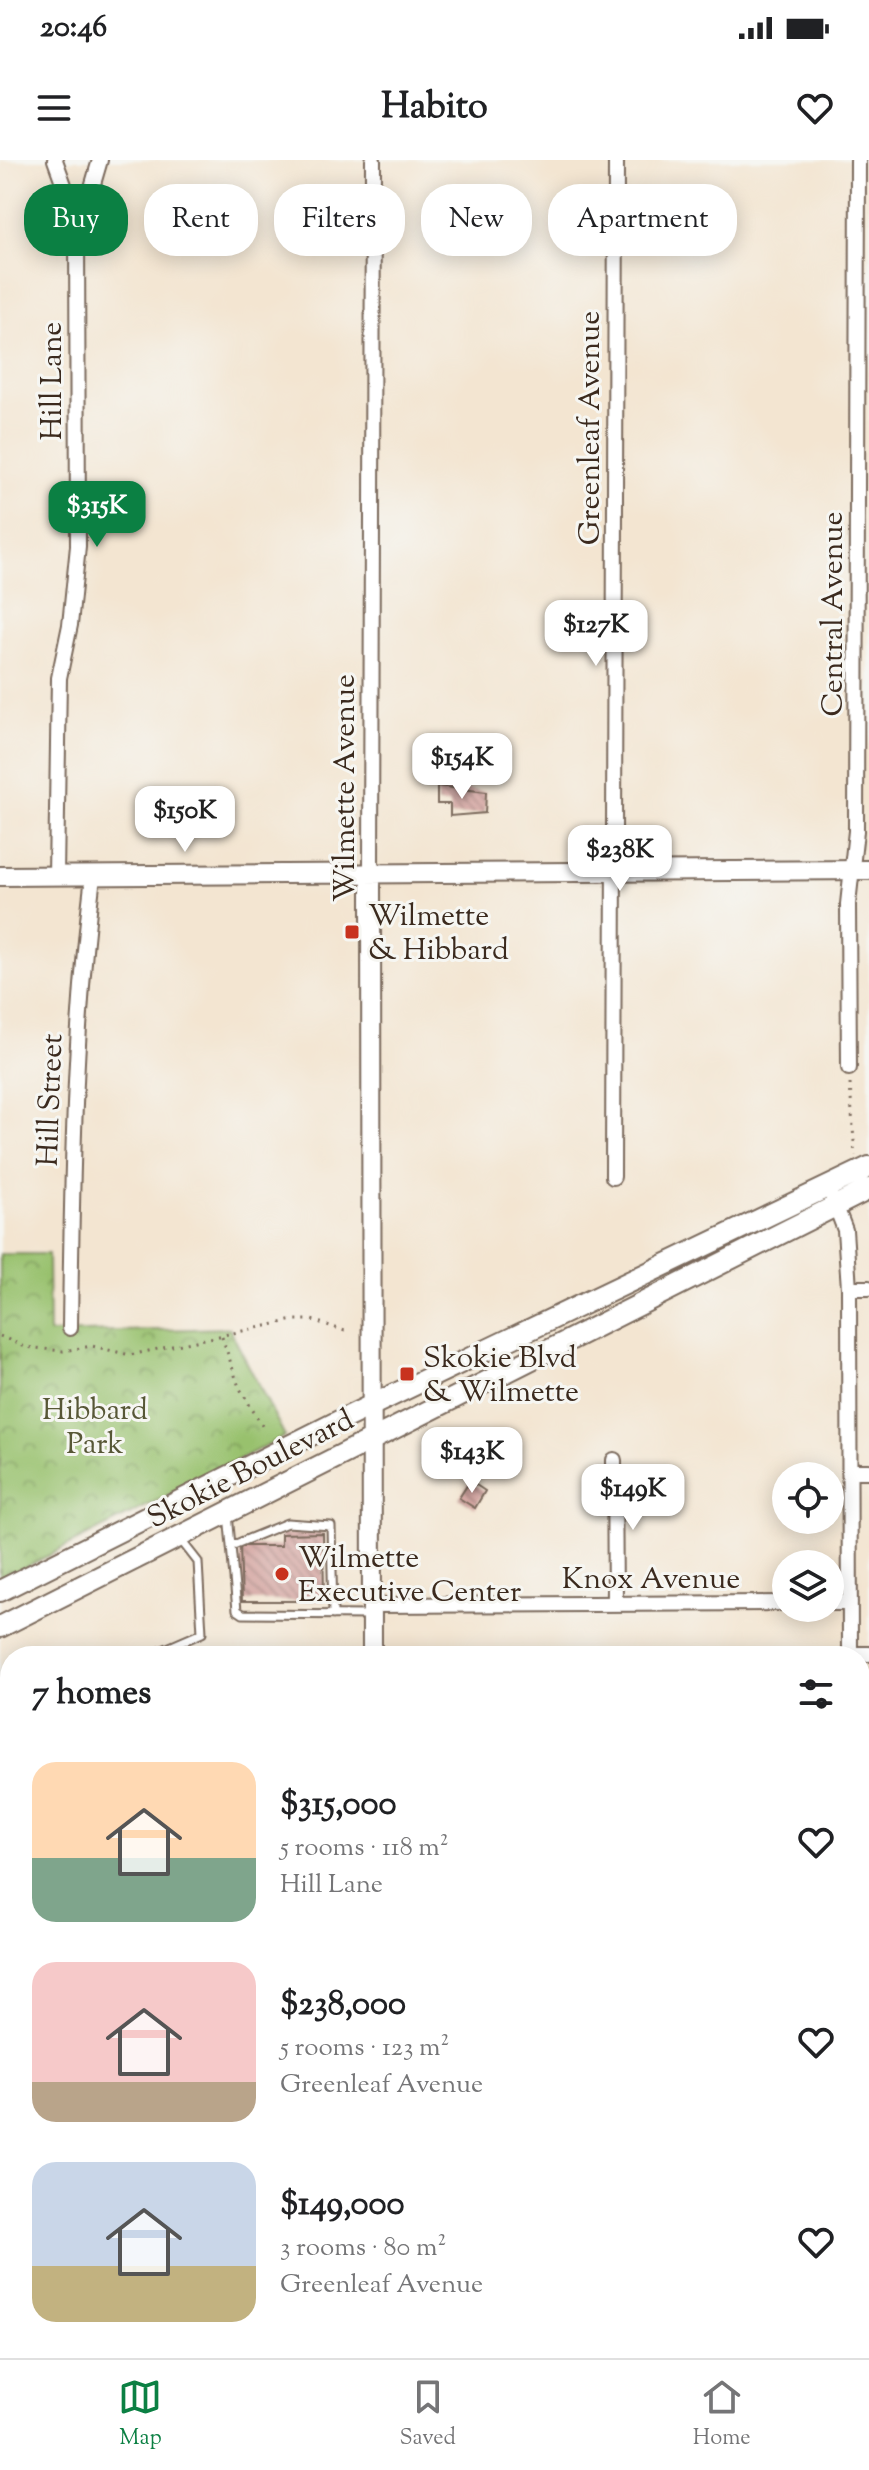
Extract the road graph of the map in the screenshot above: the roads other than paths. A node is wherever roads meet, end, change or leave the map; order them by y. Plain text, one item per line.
1 (55, 160) edge
2 (100, 160) edge
3 (373, 160) edge
4 (616, 160) edge
5 (858, 160) edge
6 (64, 184) edge
7 (93, 184) edge
8 (77, 256) edge
9 (864, 382) edge
10 (864, 627) edge
11 (861, 870) edge
12 (614, 872) junction
13 (371, 874) junction
14 (0, 876) edge
15 (56, 876) junction
16 (93, 876) junction
17 (849, 1068) road end
18 (862, 1161) edge
19 (613, 1177) dead end
20 (869, 1189) edge
21 (832, 1196) junction
22 (849, 1288) junction
23 (869, 1288) edge
24 (70, 1328) dead end
25 (372, 1405) junction
26 (372, 1441) junction
27 (614, 1460) dead end
28 (849, 1471) junction
29 (869, 1471) edge
30 (228, 1513) junction
31 (178, 1538) junction
32 (231, 1546) junction
33 (0, 1591) edge
34 (772, 1603) edge
35 (844, 1603) edge
36 (850, 1603) junction
37 (615, 1604) junction
38 (372, 1610) junction
39 (333, 1615) junction
40 (0, 1627) edge
41 (172, 1646) edge
42 (372, 1646) edge
43 (850, 1646) edge

1 - 6 street, Hill Lane
2 - 7 street, Hill Lane
3 - 13 street, Wilmette Avenue
4 - 12 street, Greenleaf Avenue
5 - 9 street, Central Avenue
8 - 15 street, Hill Lane
9 - 10 street, Central Avenue
10 - 11 street, Central Avenue
11 - 12 street
11 - 17 street, Central Avenue
12 - 13 street
12 - 19 street, Greenleaf Avenue
13 - 16 street
13 - 25 street, Wilmette Avenue
14 - 15 street
15 - 16 street
16 - 24 street, Hill Street
18 - 21 main road, Skokie Boulevard
20 - 21 main road, Skokie Boulevard
21 - 22 street
21 - 25 main road, Skokie Boulevard
21 - 26 main road, Skokie Boulevard
22 - 23 street
22 - 28 street
25 - 26 street, Wilmette Avenue
25 - 33 main road, Skokie Boulevard
26 - 30 main road, Skokie Boulevard
26 - 38 street, Wilmette Avenue
27 - 37 street
28 - 29 street
28 - 36 street
30 - 31 main road, Skokie Boulevard
30 - 32 lane
31 - 40 main road, Skokie Boulevard
31 - 41 lane
32 - 39 lane
32 - 39 lane
34 - 37 street, Knox Avenue
35 - 36 street
36 - 43 street
37 - 38 street, Knox Avenue
38 - 39 lane
38 - 42 street, Wilmette Avenue

